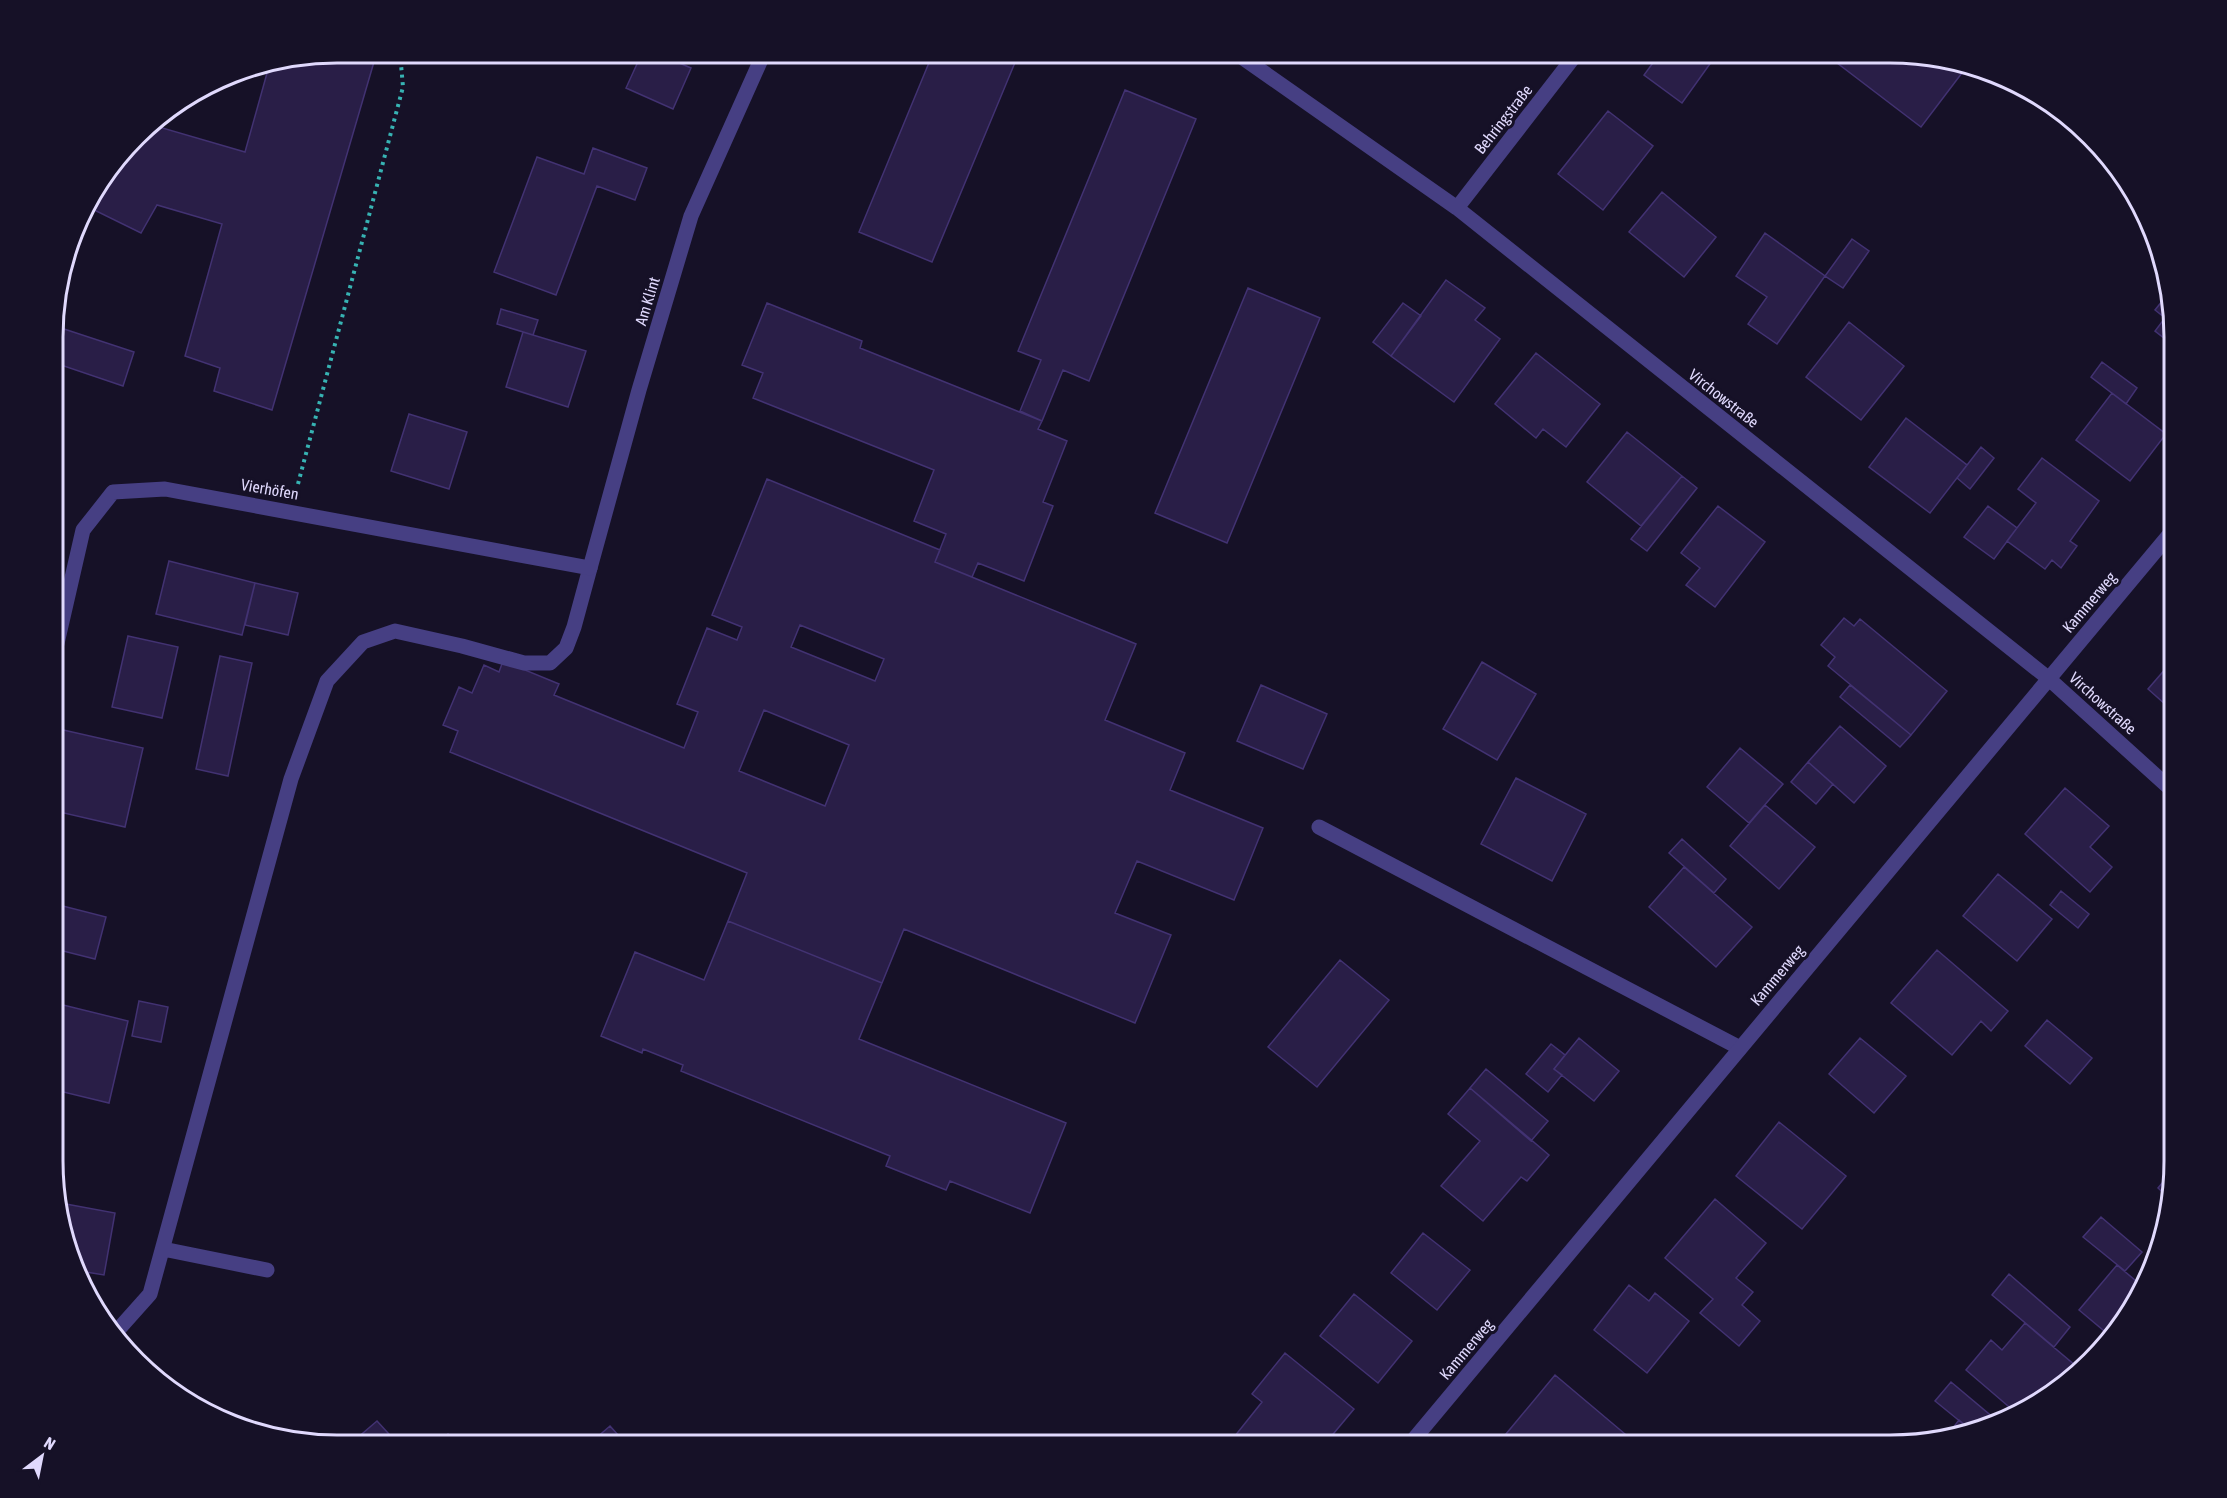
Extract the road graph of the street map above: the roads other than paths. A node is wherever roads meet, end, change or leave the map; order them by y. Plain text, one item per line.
1 (759, 63) edge
2 (1252, 63) edge
3 (1569, 63) edge
4 (1457, 208) junction
5 (2164, 541) edge
6 (590, 568) junction
7 (63, 617) edge
8 (2048, 678) junction
9 (2164, 783) edge
10 (1319, 827) dead end
11 (1740, 1048) junction
12 (163, 1249) junction
13 (267, 1270) dead end
14 (120, 1328) edge
15 (1417, 1435) edge

1 - 6 street, Am Klint
2 - 4 street, Virchowstraße
3 - 4 street, Behringstraße
4 - 8 street, Virchowstraße
5 - 8 street, Kammerweg
6 - 7 street, Vierhöfen
6 - 12 street, Am Klint
8 - 9 street, Virchowstraße
8 - 11 street, Kammerweg
10 - 11 street
11 - 15 street, Kammerweg
12 - 13 street
12 - 14 street, Am Klint

